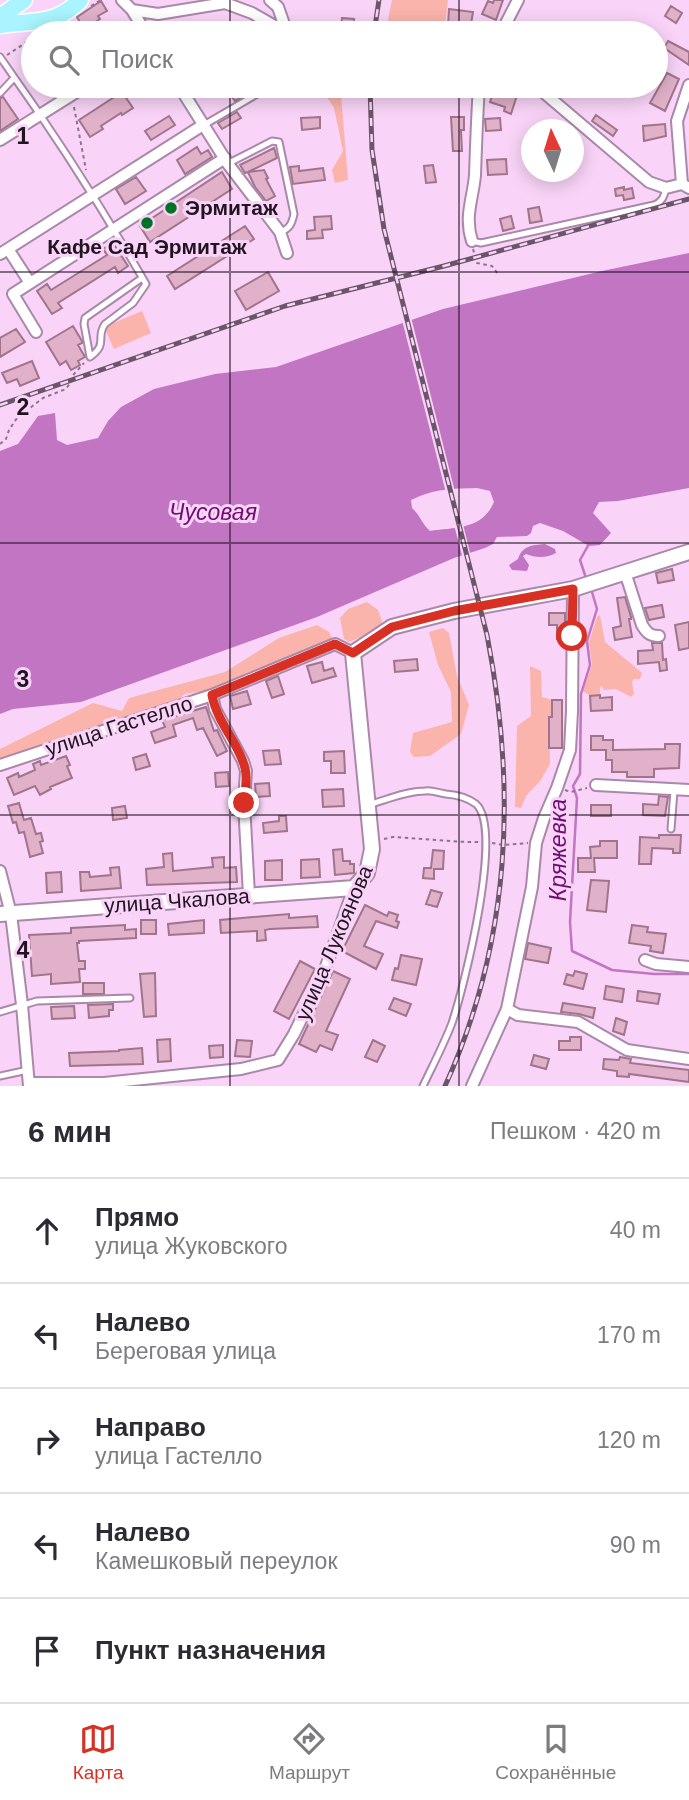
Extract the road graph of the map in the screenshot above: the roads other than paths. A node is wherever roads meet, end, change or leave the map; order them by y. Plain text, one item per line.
1 (24, 0) edge
2 (79, 0) edge
3 (122, 0) edge
4 (270, 0) edge
5 (518, 0) edge
6 (244, 4) edge
7 (132, 10) junction
8 (0, 17) edge
9 (29, 21) edge
10 (139, 21) edge
11 (266, 21) edge
12 (283, 21) edge
13 (507, 21) edge
14 (21, 22) edge
15 (0, 25) edge
16 (1, 58) edge
17 (14, 78) junction
18 (689, 85) edge
19 (21, 88) edge
20 (0, 93) edge
21 (28, 98) edge
22 (67, 98) edge
23 (186, 98) edge
24 (250, 98) edge
25 (478, 98) edge
26 (551, 98) edge
27 (40, 115) junction
28 (203, 125) junction
29 (0, 141) edge
30 (227, 161) junction
31 (685, 186) edge
32 (666, 188) junction
33 (91, 196) junction
34 (114, 230) junction
35 (280, 232) junction
36 (472, 241) joint
37 (4, 251) edge
38 (287, 253) dead end
39 (142, 278) junction
40 (30, 283) junction
41 (36, 332) dead end
42 (689, 552) edge
43 (625, 572) junction
44 (573, 589) junction
45 (659, 636) dead end
46 (353, 653) junction
47 (212, 695) junction
48 (0, 765) edge
49 (596, 785) dead end
50 (674, 789) junction
51 (689, 790) edge
52 (368, 805) junction
53 (671, 829) dead end
54 (0, 871) edge
55 (354, 888) junction
56 (249, 895) junction
57 (6, 914) edge
58 (645, 960) dead end
59 (689, 967) edge
60 (130, 998) dead end
61 (22, 1004) junction
62 (507, 1009) junction
63 (0, 1012) edge
64 (689, 1059) edge
65 (28, 1070) junction
66 (0, 1076) edge
67 (29, 1084) edge
68 (423, 1086) edge
69 (472, 1086) edge

1 - 8 main road
2 - 9 main road
3 - 7 street
4 - 12 street
5 - 13 street
6 - 7 street
6 - 11 street
7 - 10 street
14 - 15 main road
16 - 17 lane
17 - 19 lane
17 - 20 lane
18 - 31 street
21 - 27 lane
22 - 27 street
23 - 28 street
24 - 28 lane
25 - 36 street
26 - 32 street
27 - 29 street
27 - 33 lane
28 - 30 street
28 - 33 street
30 - 34 street
30 - 35 street
30 - 35 lane
31 - 32 street
32 - 36 lane
33 - 34 lane
33 - 37 street
34 - 39 lane
34 - 40 street
35 - 38 street
37 - 40 street
39 - 39 lane
40 - 41 street
42 - 43 street
43 - 44 street
43 - 45 street
44 - 46 street
44 - 62 street
46 - 47 street, улица Гастелло
46 - 52 street, улица Лукоянова
47 - 48 street, улица Гастелло
47 - 56 street
49 - 50 street
50 - 51 street
50 - 53 lane
52 - 55 street, улица Лукоянова
52 - 68 lane
54 - 57 street
55 - 56 street, улица Чкалова
55 - 67 street, улица Лукоянова
56 - 57 street, улица Чкалова
57 - 61 street
58 - 59 street
60 - 61 lane
61 - 63 lane
61 - 65 street
62 - 64 street
62 - 69 street
65 - 66 lane
65 - 67 street

